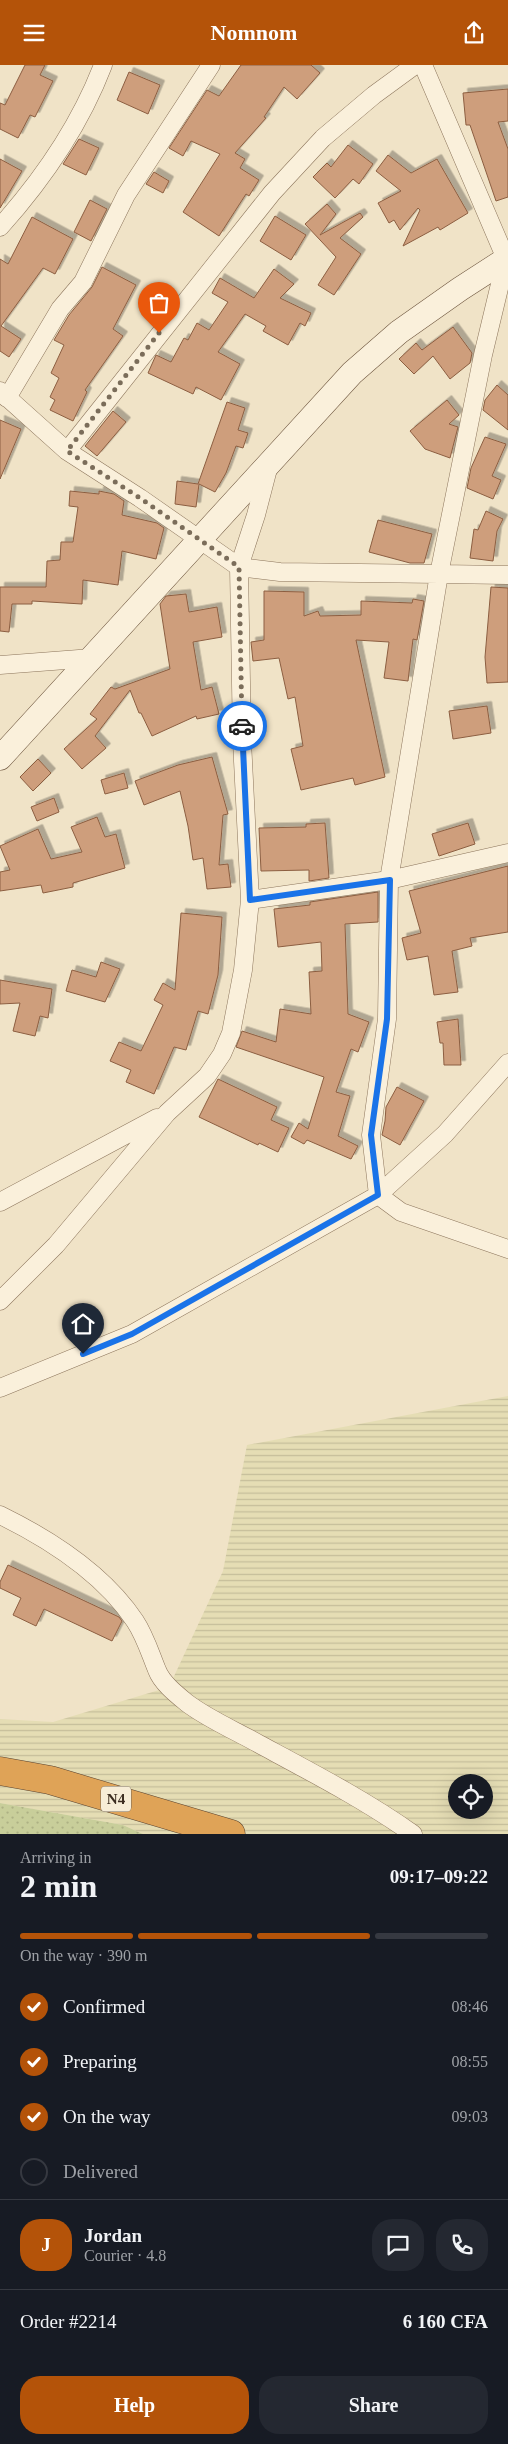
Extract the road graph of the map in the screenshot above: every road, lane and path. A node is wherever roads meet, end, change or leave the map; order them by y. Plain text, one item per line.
1 (103, 65) edge
2 (211, 65) edge
3 (415, 65) edge
4 (423, 65) edge
5 (0, 227) edge
6 (507, 259) edge
7 (3, 394) edge
8 (67, 451) junction
9 (269, 464) junction
10 (199, 539) junction
11 (239, 567) junction
12 (440, 574) junction
13 (508, 575) edge
14 (92, 658) junction
15 (0, 665) edge
16 (0, 758) edge
17 (508, 853) edge
18 (390, 880) junction
19 (250, 900) junction
20 (508, 1063) edge
21 (167, 1113) junction
22 (378, 1195) junction
23 (0, 1202) edge
24 (508, 1249) edge
25 (0, 1301) edge
26 (0, 1388) edge
27 (0, 1515) edge
28 (0, 1771) edge
29 (231, 1834) edge
30 (413, 1834) edge

1 - 5 street
2 - 7 street
3 - 8 street
4 - 6 street
6 - 9 main road
6 - 12 street
7 - 8 street
8 - 10 street
9 - 10 main road
9 - 11 street
10 - 11 street
10 - 14 main road
11 - 12 street
11 - 19 street
12 - 13 street
12 - 18 street
14 - 15 street
14 - 16 main road
17 - 18 street
18 - 19 street
18 - 22 street
19 - 21 street
20 - 22 street
21 - 23 street
21 - 25 street
22 - 24 street
22 - 26 street
27 - 30 street
28 - 29 highway, N4

